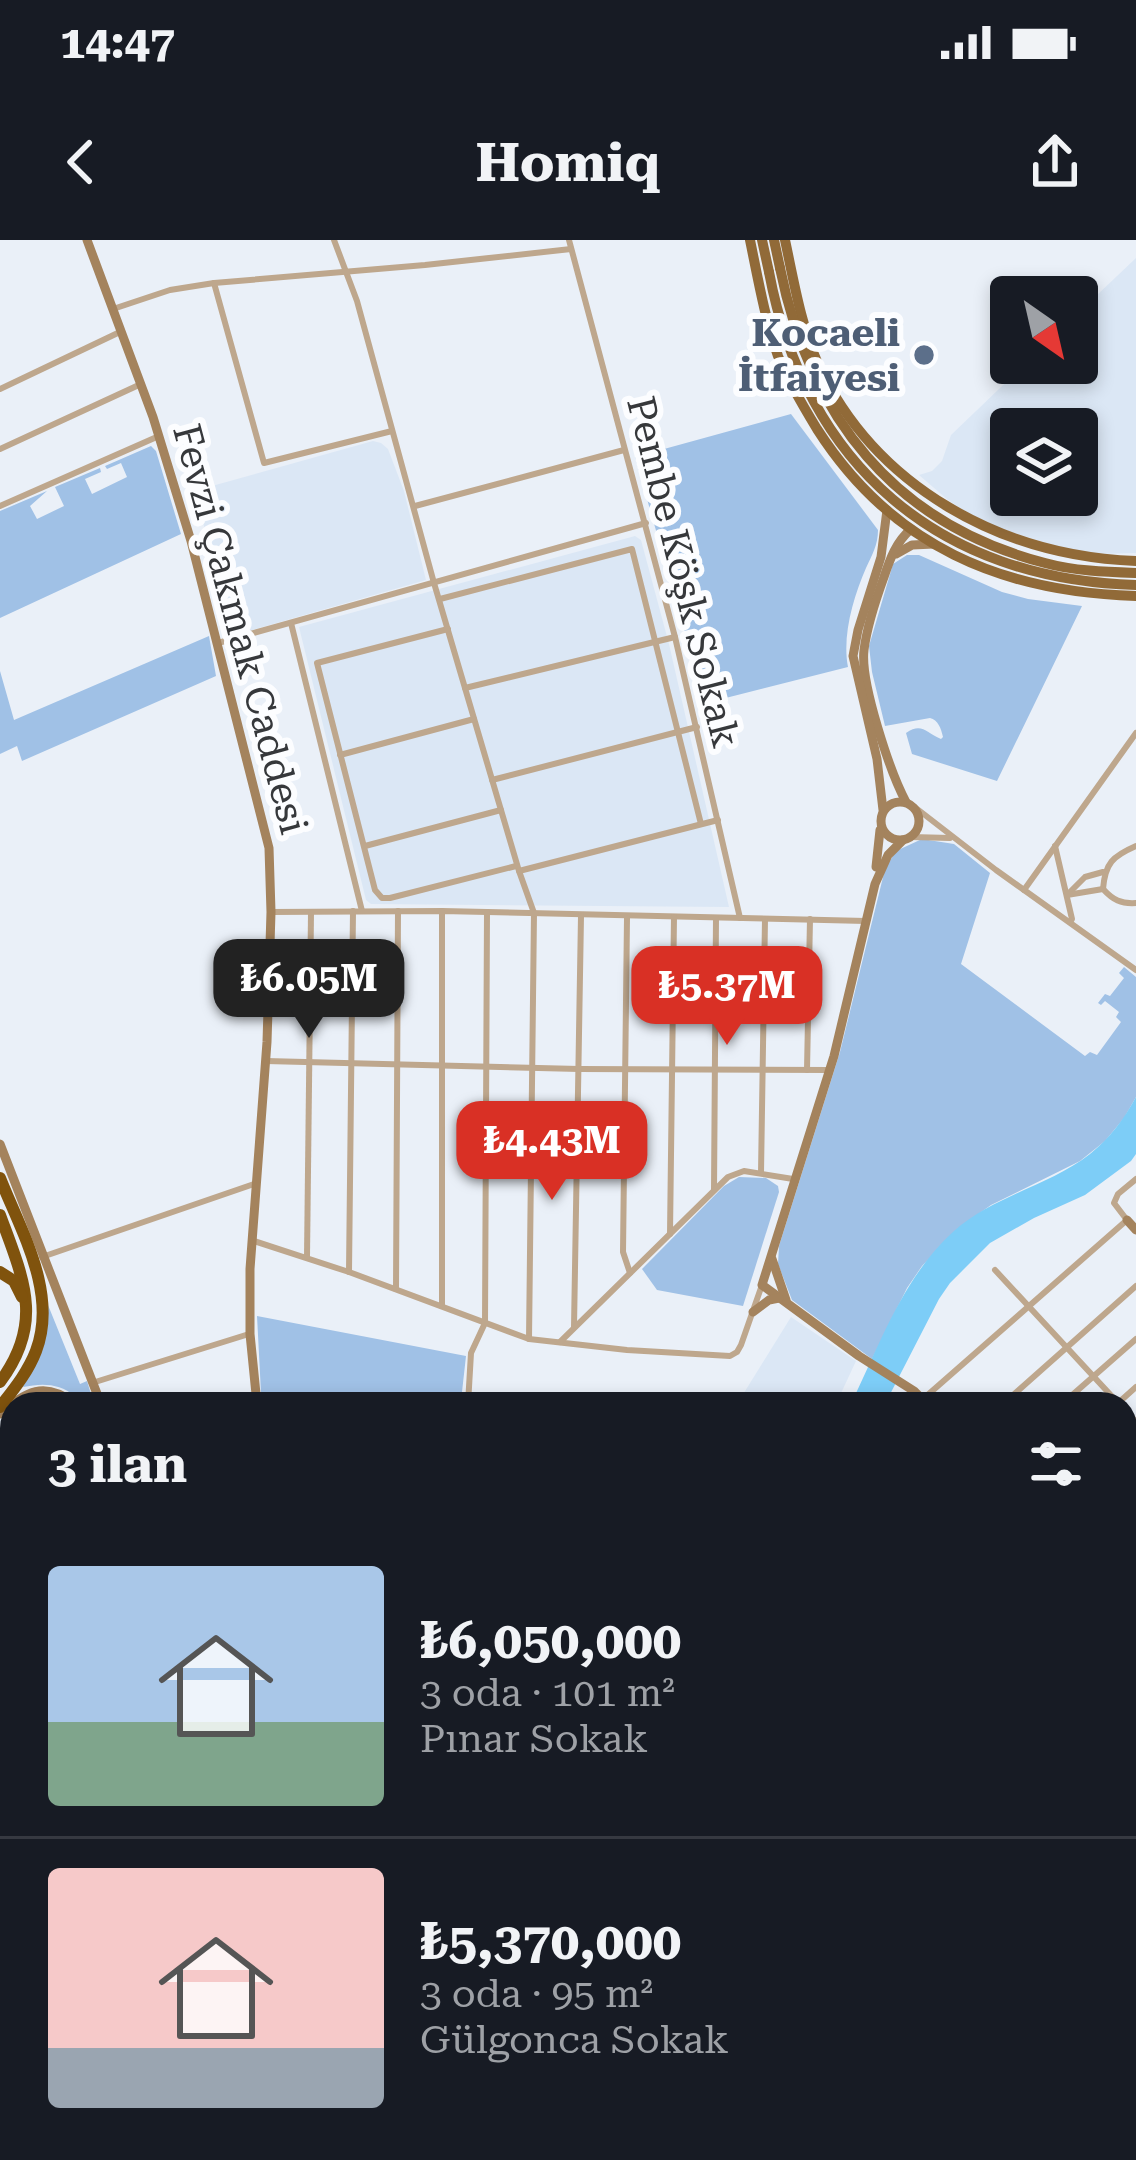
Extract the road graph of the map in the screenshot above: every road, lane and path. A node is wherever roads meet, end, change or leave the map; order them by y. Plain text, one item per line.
1 (334, 240) edge
2 (750, 240) edge
3 (763, 240) edge
4 (774, 240) edge
5 (785, 240) edge
6 (89, 242) edge
7 (570, 244) edge
8 (774, 270) junction
9 (346, 271) junction
10 (214, 283) junction
11 (113, 309) junction
12 (122, 331) junction
13 (141, 384) junction
14 (0, 389) edge
15 (392, 431) junction
16 (159, 436) junction
17 (0, 449) edge
18 (624, 451) junction
19 (884, 458) junction
20 (851, 475) junction
21 (914, 483) junction
22 (933, 498) junction
23 (0, 506) edge
24 (415, 506) junction
25 (887, 510) junction
26 (965, 517) junction
27 (646, 523) junction
28 (911, 529) junction
29 (934, 544) junction
30 (948, 551) junction
31 (891, 557) junction
32 (1136, 561) edge
33 (1136, 573) edge
34 (434, 583) junction
35 (1136, 585) edge
36 (1136, 596) edge
37 (439, 600) junction
38 (291, 622) junction
39 (448, 629) junction
40 (675, 637) junction
41 (656, 642) junction
42 (218, 643) junction
43 (465, 688) junction
44 (474, 719) junction
45 (697, 727) junction
46 (678, 732) junction
47 (1136, 733) edge
48 (340, 755) junction
49 (492, 780) junction
50 (909, 804) junction
51 (501, 810) junction
52 (883, 810) junction
53 (718, 820) junction
54 (701, 824) junction
55 (881, 826) junction
56 (907, 838) junction
57 (959, 841) junction
58 (363, 846) junction
59 (1055, 846) junction
60 (1136, 847) edge
61 (518, 869) junction
62 (1104, 872) junction
63 (874, 884) junction
64 (1103, 889) junction
65 (1024, 890) junction
66 (1067, 895) junction
67 (1136, 903) edge
68 (358, 911) junction
69 (398, 911) junction
70 (442, 911) junction
71 (271, 912) junction
72 (311, 912) junction
73 (488, 912) junction
74 (535, 913) junction
75 (581, 916) junction
76 (627, 916) junction
77 (674, 917) junction
78 (716, 918) junction
79 (740, 918) junction
80 (765, 919) junction
81 (810, 920) junction
82 (866, 921) junction
83 (1070, 922) junction
84 (1136, 970) edge
85 (266, 1061) junction
86 (308, 1062) junction
87 (350, 1063) junction
88 (397, 1064) junction
89 (442, 1066) junction
90 (488, 1067) junction
91 (532, 1067) junction
92 (626, 1068) junction
93 (579, 1069) junction
94 (671, 1069) junction
95 (716, 1069) junction
96 (762, 1070) junction
97 (807, 1070) junction
98 (829, 1070) junction
99 (0, 1144) edge
100 (761, 1173) junction
101 (0, 1178) edge
102 (794, 1179) junction
103 (1136, 1179) edge
104 (254, 1184) junction
105 (714, 1190) junction
106 (1, 1218) edge
107 (1127, 1220) junction
108 (1136, 1230) edge
109 (670, 1234) junction
110 (251, 1240) junction
111 (0, 1249) edge
112 (771, 1256) junction
113 (42, 1257) junction
114 (307, 1257) junction
115 (995, 1270) dead end
116 (349, 1271) junction
117 (0, 1272) edge
118 (630, 1273) junction
119 (762, 1285) junction
120 (1136, 1286) edge
121 (396, 1289) junction
122 (784, 1301) junction
123 (442, 1306) junction
124 (1028, 1307) junction
125 (753, 1312) junction
126 (485, 1322) junction
127 (26, 1325) junction
128 (574, 1327) junction
129 (250, 1334) junction
130 (530, 1339) junction
131 (1136, 1340) edge
132 (560, 1342) junction
133 (1066, 1348) junction
134 (1093, 1377) junction
135 (0, 1382) edge
136 (92, 1383) junction
137 (12, 1392) edge
138 (95, 1392) edge
139 (256, 1392) edge
140 (468, 1392) edge
141 (915, 1392) edge
142 (936, 1392) edge
143 (1016, 1392) edge
144 (1076, 1392) edge
145 (1107, 1392) edge

1 - 9 street
2 - 20 main road
3 - 8 main road
4 - 8 main road
5 - 19 main road
6 - 11 street, Fevzi Çakmak Caddesi
7 - 9 street
7 - 18 street, Pembe Köşk Sokak
8 - 33 main road, bridge
8 - 35 main road, bridge
9 - 10 street
9 - 15 street
10 - 11 street
10 - 15 street
11 - 12 street, Fevzi Çakmak Caddesi
12 - 13 street, Fevzi Çakmak Caddesi
12 - 14 street
13 - 16 street, Fevzi Çakmak Caddesi
13 - 17 street
15 - 24 street
16 - 23 street
16 - 42 street, Fevzi Çakmak Caddesi
18 - 24 street
18 - 27 street, Pembe Köşk Sokak
19 - 20 main road
19 - 21 main road
20 - 25 main road
21 - 22 main road
21 - 25 main road
22 - 26 main road
22 - 28 main road
24 - 34 street
25 - 28 main road
25 - 52 street
26 - 30 main road
26 - 32 main road
27 - 34 street
27 - 40 street, Pembe Köşk Sokak
28 - 29 main road
28 - 31 street
29 - 30 main road
29 - 31 street
30 - 36 main road
31 - 50 street
34 - 37 street
34 - 38 street
37 - 39 street
37 - 41 street
38 - 42 street
38 - 68 street
39 - 43 street
39 - 48 street
40 - 41 street
40 - 45 street, Pembe Köşk Sokak
41 - 43 street
41 - 46 street
42 - 71 street, Fevzi Çakmak Caddesi
43 - 44 street
44 - 48 street
44 - 49 street
45 - 46 street
45 - 53 street, Pembe Köşk Sokak
46 - 49 street
46 - 54 street
47 - 59 street
48 - 58 street
49 - 51 street
50 - 52 street
50 - 56 street
50 - 57 street
51 - 58 street
51 - 61 street
52 - 55 street
53 - 54 street
53 - 79 street, Pembe Köşk Sokak
54 - 61 street
55 - 56 street
55 - 63 street
56 - 57 street
56 - 63 street
57 - 65 street
58 - 61 street
59 - 65 street
59 - 66 street
60 - 62 street
61 - 74 street
62 - 64 street
62 - 66 street
63 - 82 street
64 - 66 street
64 - 67 street
65 - 83 street
66 - 83 street
68 - 69 street
68 - 72 street
68 - 87 street
69 - 70 street
69 - 88 street
70 - 73 street
70 - 89 street
71 - 72 street
71 - 85 street, Fevzi Çakmak Caddesi
72 - 86 street
73 - 74 street
73 - 90 street
74 - 75 street
74 - 91 street
75 - 76 street
75 - 93 street
76 - 77 street
76 - 92 street
77 - 78 street
77 - 94 street
78 - 79 street
78 - 95 street
79 - 80 street
80 - 81 street
80 - 96 street
81 - 82 street
81 - 97 street
82 - 98 street
83 - 84 street
85 - 86 street
85 - 104 street, Fevzi Çakmak Caddesi
86 - 87 street
86 - 114 street
87 - 88 street
87 - 116 street
88 - 89 street
88 - 121 street
89 - 90 street
89 - 123 street
90 - 91 street
90 - 126 street
91 - 93 street
91 - 130 street
92 - 93 street
92 - 94 street
92 - 118 street
93 - 128 street
94 - 95 street
94 - 109 street
95 - 96 street
95 - 105 street
96 - 97 street
96 - 100 street
97 - 98 street
98 - 102 street
99 - 113 street
100 - 102 street
100 - 105 street
101 - 137 highway
102 - 112 street
103 - 107 street
104 - 110 street, Fevzi Çakmak Caddesi
104 - 113 street
105 - 109 street
106 - 111 highway
106 - 127 highway
107 - 108 street
107 - 124 street
109 - 118 street
110 - 114 street
110 - 129 street, Fevzi Çakmak Caddesi
112 - 119 street
112 - 122 street
113 - 136 street
114 - 116 street
115 - 124 street
116 - 121 street
117 - 127 highway
118 - 128 street
119 - 122 street
119 - 125 street
120 - 133 street
121 - 123 street
122 - 125 street
122 - 141 street
123 - 126 street
124 - 133 street
124 - 142 street
125 - 132 street
126 - 130 street
126 - 140 street
127 - 135 highway
128 - 132 street
129 - 136 street
129 - 139 street, Fevzi Çakmak Caddesi
130 - 132 street
131 - 134 street
133 - 134 street
133 - 143 street
134 - 144 street
134 - 145 street
136 - 138 street

